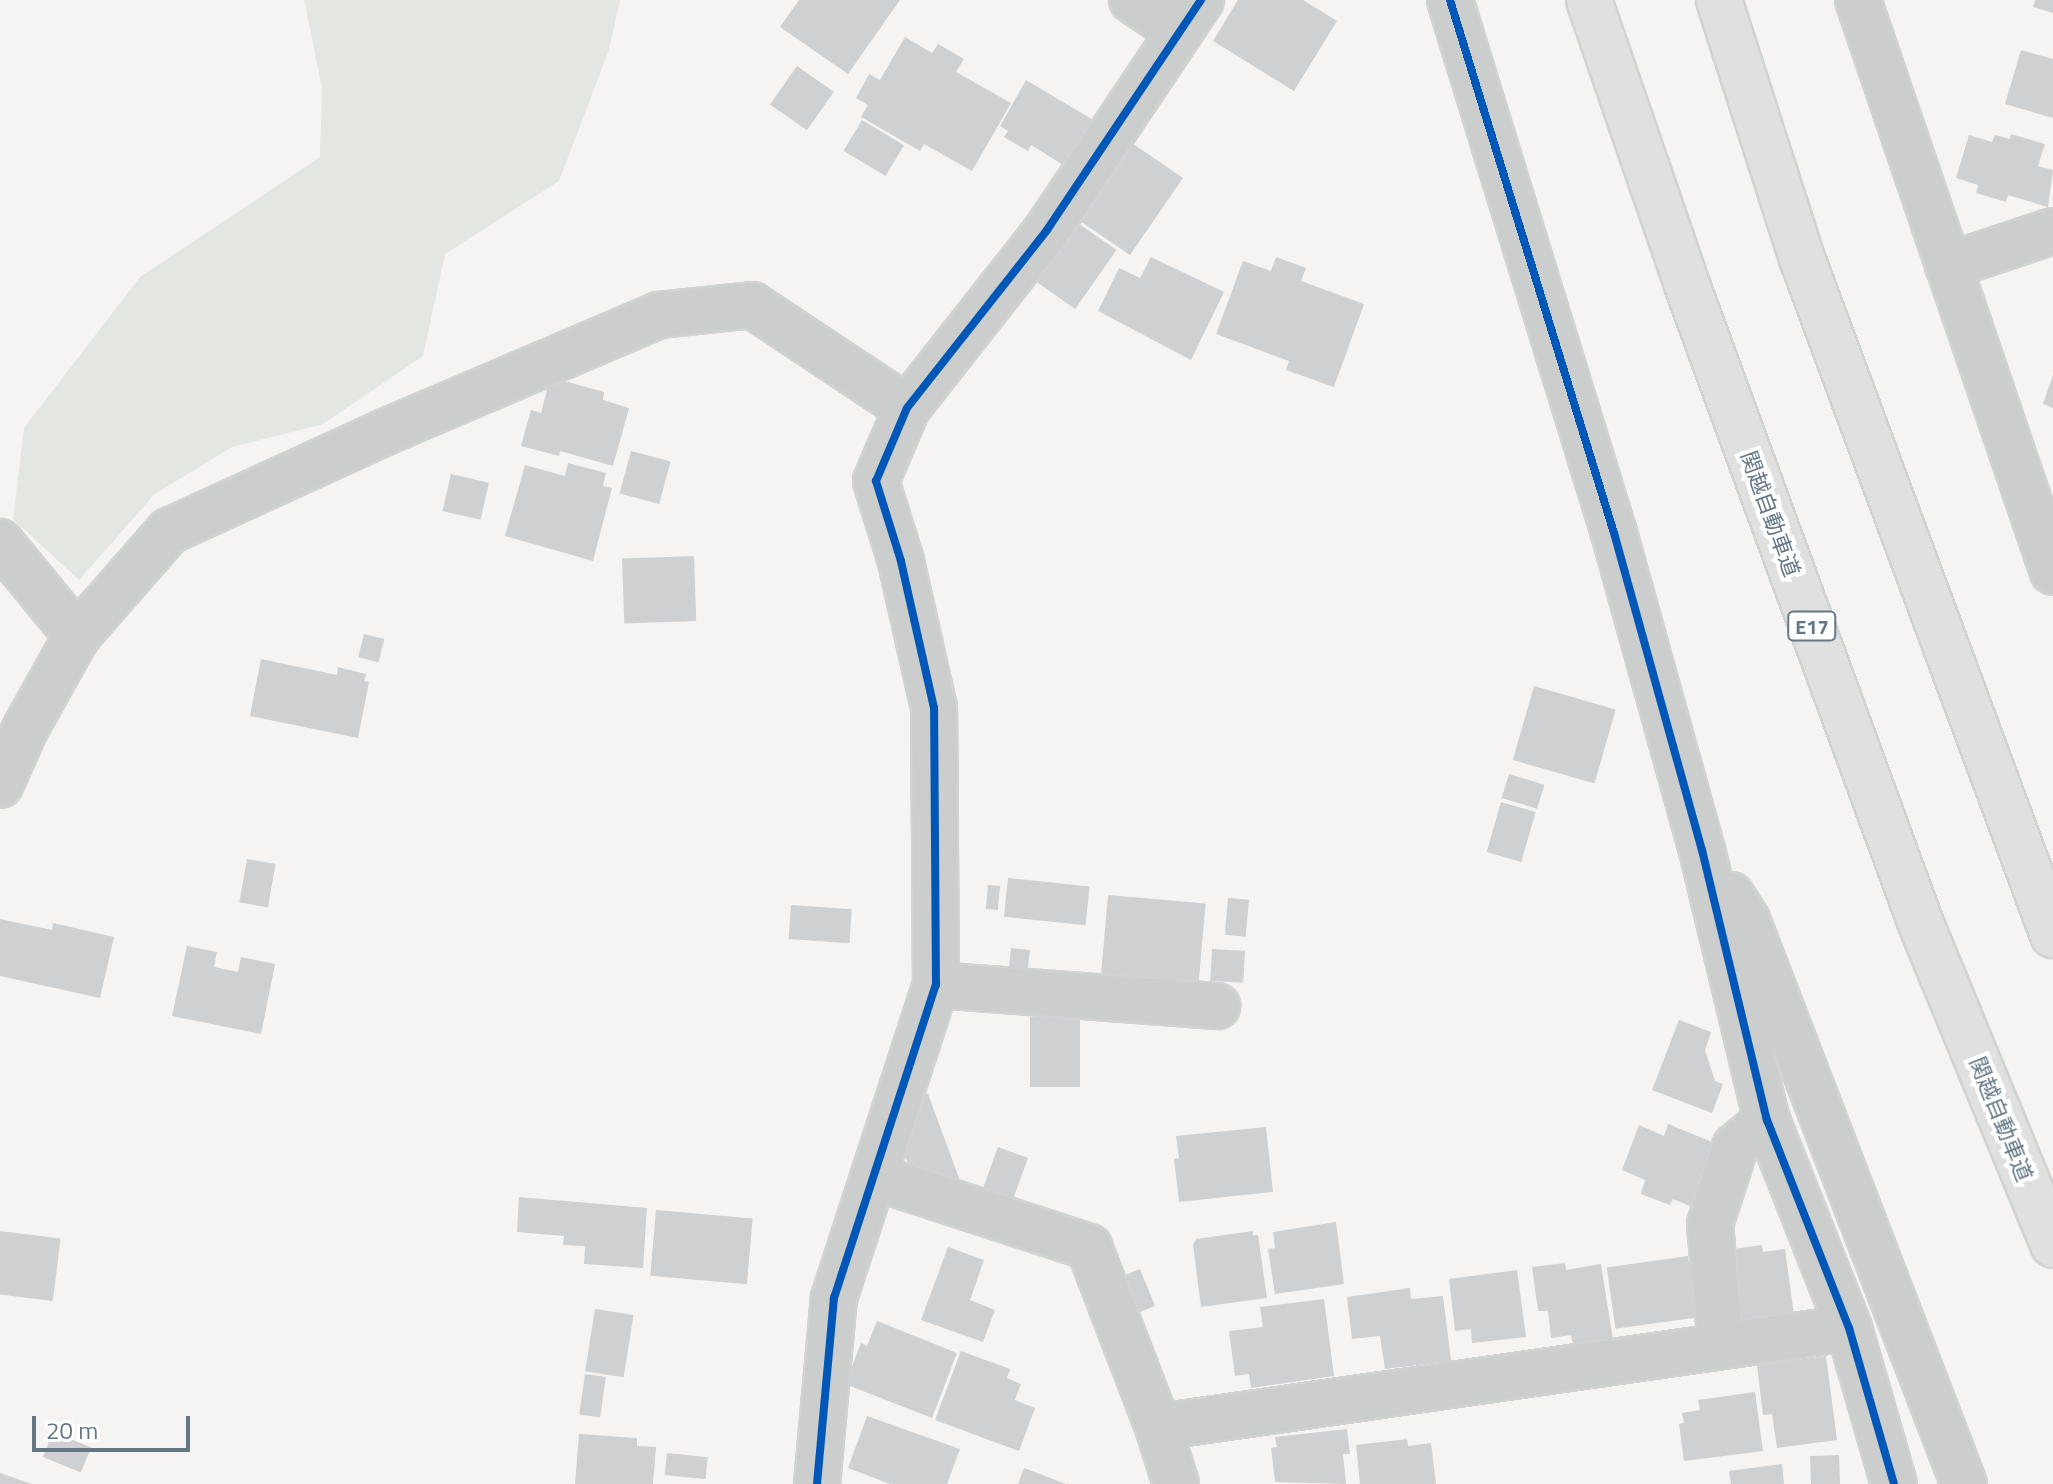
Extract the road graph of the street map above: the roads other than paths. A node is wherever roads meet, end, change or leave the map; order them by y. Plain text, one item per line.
1 (1132, 0) edge
2 (1450, 0) edge
3 (1589, 0) edge
4 (1719, 0) edge
5 (1858, 0) edge
6 (1190, 16) edge
7 (2053, 231) edge
8 (1948, 266) junction
9 (907, 408) junction
10 (0, 542) edge
11 (2053, 572) edge
12 (77, 636) junction
13 (0, 785) edge
14 (1702, 850) junction
15 (2053, 935) edge
16 (936, 985) junction
17 (1217, 1006) dead end
18 (1767, 1120) junction
19 (874, 1177) junction
20 (2053, 1245) edge
21 (1849, 1328) junction
22 (1721, 1346) junction
23 (1158, 1427) junction
24 (817, 1484) edge
25 (1176, 1484) edge
26 (1894, 1484) edge
27 (1964, 1484) edge

1 - 6 street
2 - 14 street
3 - 20 highway, 関越自動車道 / E17
4 - 15 highway
5 - 8 street
6 - 9 street
7 - 8 street
8 - 11 street
9 - 12 street
9 - 16 street
10 - 12 street
12 - 13 street
14 - 18 street
14 - 27 street
16 - 17 street
16 - 19 street
18 - 21 street
18 - 22 street
19 - 23 street
19 - 24 street
21 - 22 street
21 - 26 street
22 - 23 street
23 - 25 street

